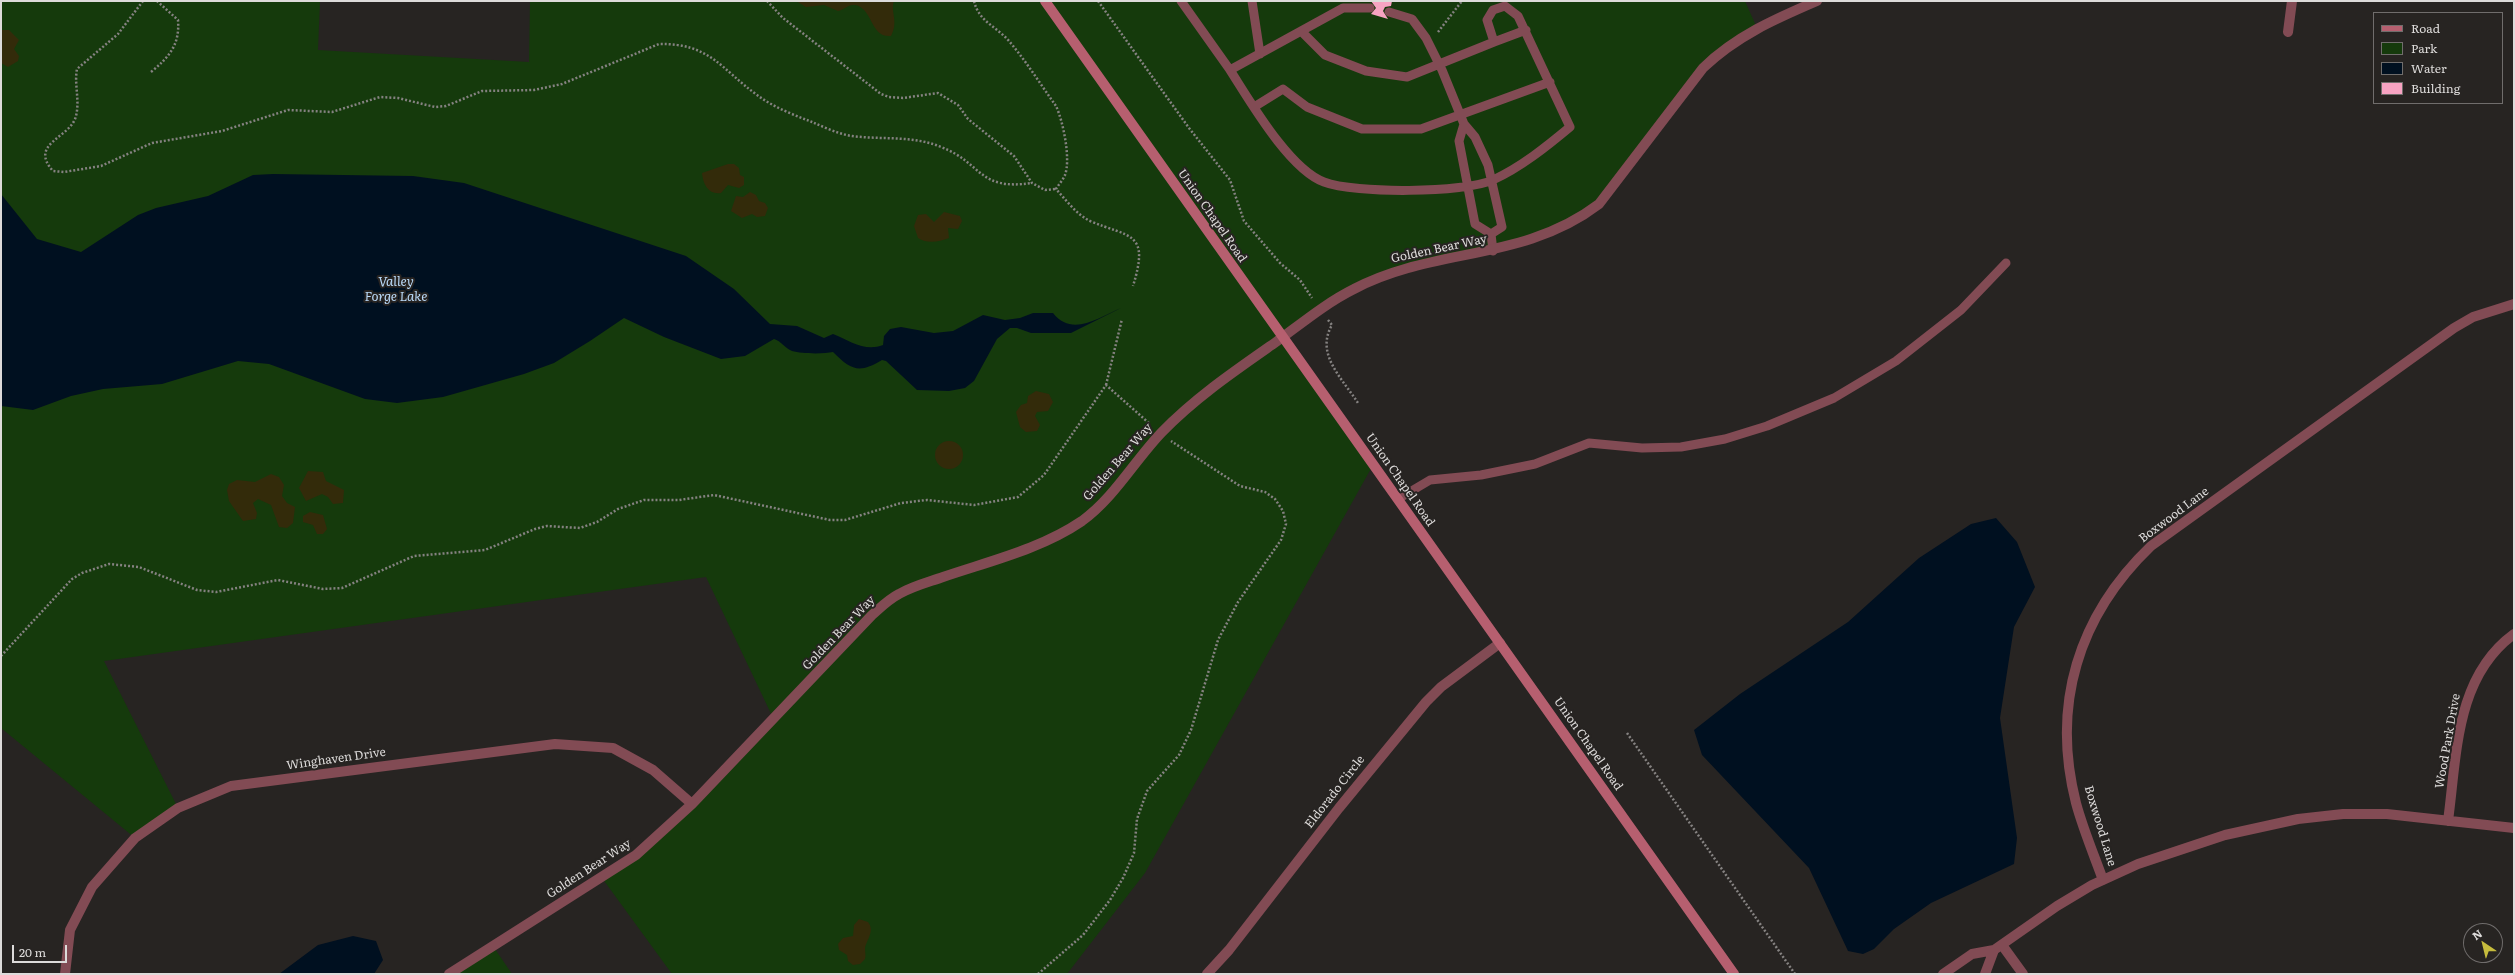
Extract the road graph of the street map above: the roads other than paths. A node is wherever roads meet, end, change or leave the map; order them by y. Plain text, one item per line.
1 (1045, 1) edge
2 (1181, 1) edge
3 (1252, 1) edge
4 (1817, 1) edge
5 (2292, 1) edge
6 (1370, 8) dead end
7 (1390, 12) dead end
8 (1526, 30) junction
9 (1302, 32) junction
10 (2288, 32) dead end
11 (1494, 42) junction
12 (1260, 54) junction
13 (1440, 66) junction
14 (1230, 70) junction
15 (1550, 82) junction
16 (1254, 107) junction
17 (1462, 120) junction
18 (1492, 180) junction
19 (1469, 186) junction
20 (1491, 234) junction
21 (1493, 251) junction
22 (2006, 263) dead end
23 (2514, 304) edge
24 (1282, 337) junction
25 (1398, 499) junction
26 (2514, 634) edge
27 (1500, 643) junction
28 (692, 804) junction
29 (2448, 821) junction
30 (2514, 828) edge
31 (2103, 880) junction
32 (1998, 948) junction
33 (65, 974) edge
34 (449, 974) edge
35 (1208, 974) edge
36 (1734, 974) edge
37 (1943, 974) edge
38 (1984, 974) edge
39 (2023, 974) edge

1 - 24 main road, Union Chapel Road
2 - 14 lane
3 - 12 lane
4 - 21 street, Golden Bear Way
5 - 10 street
6 - 9 lane
7 - 13 lane
8 - 11 lane
8 - 11 lane
8 - 15 lane
9 - 12 lane
9 - 13 lane
11 - 13 lane
12 - 14 lane
13 - 17 lane
14 - 16 lane
15 - 17 lane
15 - 18 lane
16 - 17 lane
16 - 19 lane
17 - 18 lane
17 - 19 lane
18 - 19 lane
18 - 20 lane
19 - 20 lane
20 - 21 lane
21 - 24 street, Golden Bear Way
22 - 25 lane
23 - 31 street, Boxwood Lane
24 - 25 main road, Union Chapel Road
24 - 28 street, Golden Bear Way
25 - 27 main road, Union Chapel Road
26 - 29 street, Wood Park Drive
27 - 35 street, Eldorado Circle
27 - 36 main road, Union Chapel Road
28 - 33 street, Winghaven Drive
28 - 34 street, Golden Bear Way
29 - 30 street
29 - 31 street
31 - 32 street
32 - 37 street
32 - 38 street
32 - 39 street

